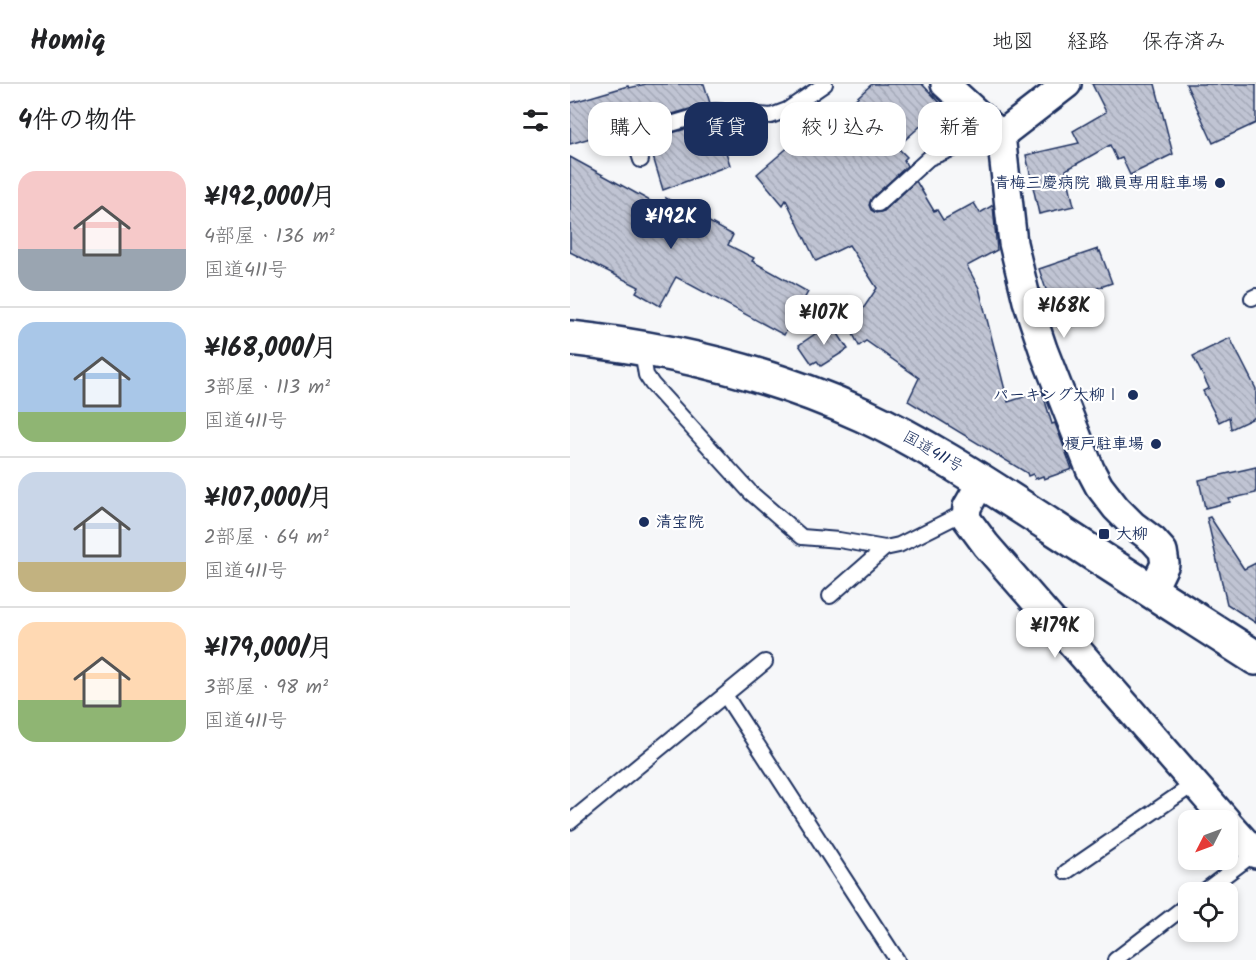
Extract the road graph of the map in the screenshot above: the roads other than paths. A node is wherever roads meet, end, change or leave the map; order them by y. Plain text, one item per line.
1 (825, 84) edge
2 (945, 84) edge
3 (1067, 84) edge
4 (965, 102) edge
5 (672, 124) edge
6 (1002, 134) edge
7 (1002, 145) edge
8 (640, 156) edge
9 (934, 156) edge
10 (641, 160) dead end
11 (878, 204) dead end
12 (570, 338) edge
13 (642, 347) junction
14 (982, 482) junction
15 (966, 518) junction
16 (885, 548) junction
17 (1152, 591) junction
18 (830, 596) dead end
19 (1256, 658) edge
20 (765, 662) dead end
21 (725, 695) junction
22 (1194, 784) junction
23 (1217, 810) edge
24 (570, 822) edge
25 (1238, 834) edge
26 (1255, 854) edge
27 (1066, 872) dead end
28 (1217, 882) edge
29 (1178, 912) edge
30 (897, 960) edge
31 (1115, 960) edge

1 - 5 lane
2 - 4 street
3 - 6 street
7 - 17 street
8 - 10 lane
9 - 11 lane
12 - 13 highway, 国道411号
13 - 14 highway, 国道411号
13 - 16 lane
14 - 15 street
14 - 17 highway, 国道411号
15 - 16 lane
15 - 22 street
16 - 18 lane
17 - 19 highway, 国道411号
20 - 21 lane
21 - 24 lane
21 - 30 lane
22 - 23 street
22 - 27 lane
25 - 26 street
26 - 28 lane
29 - 31 lane

